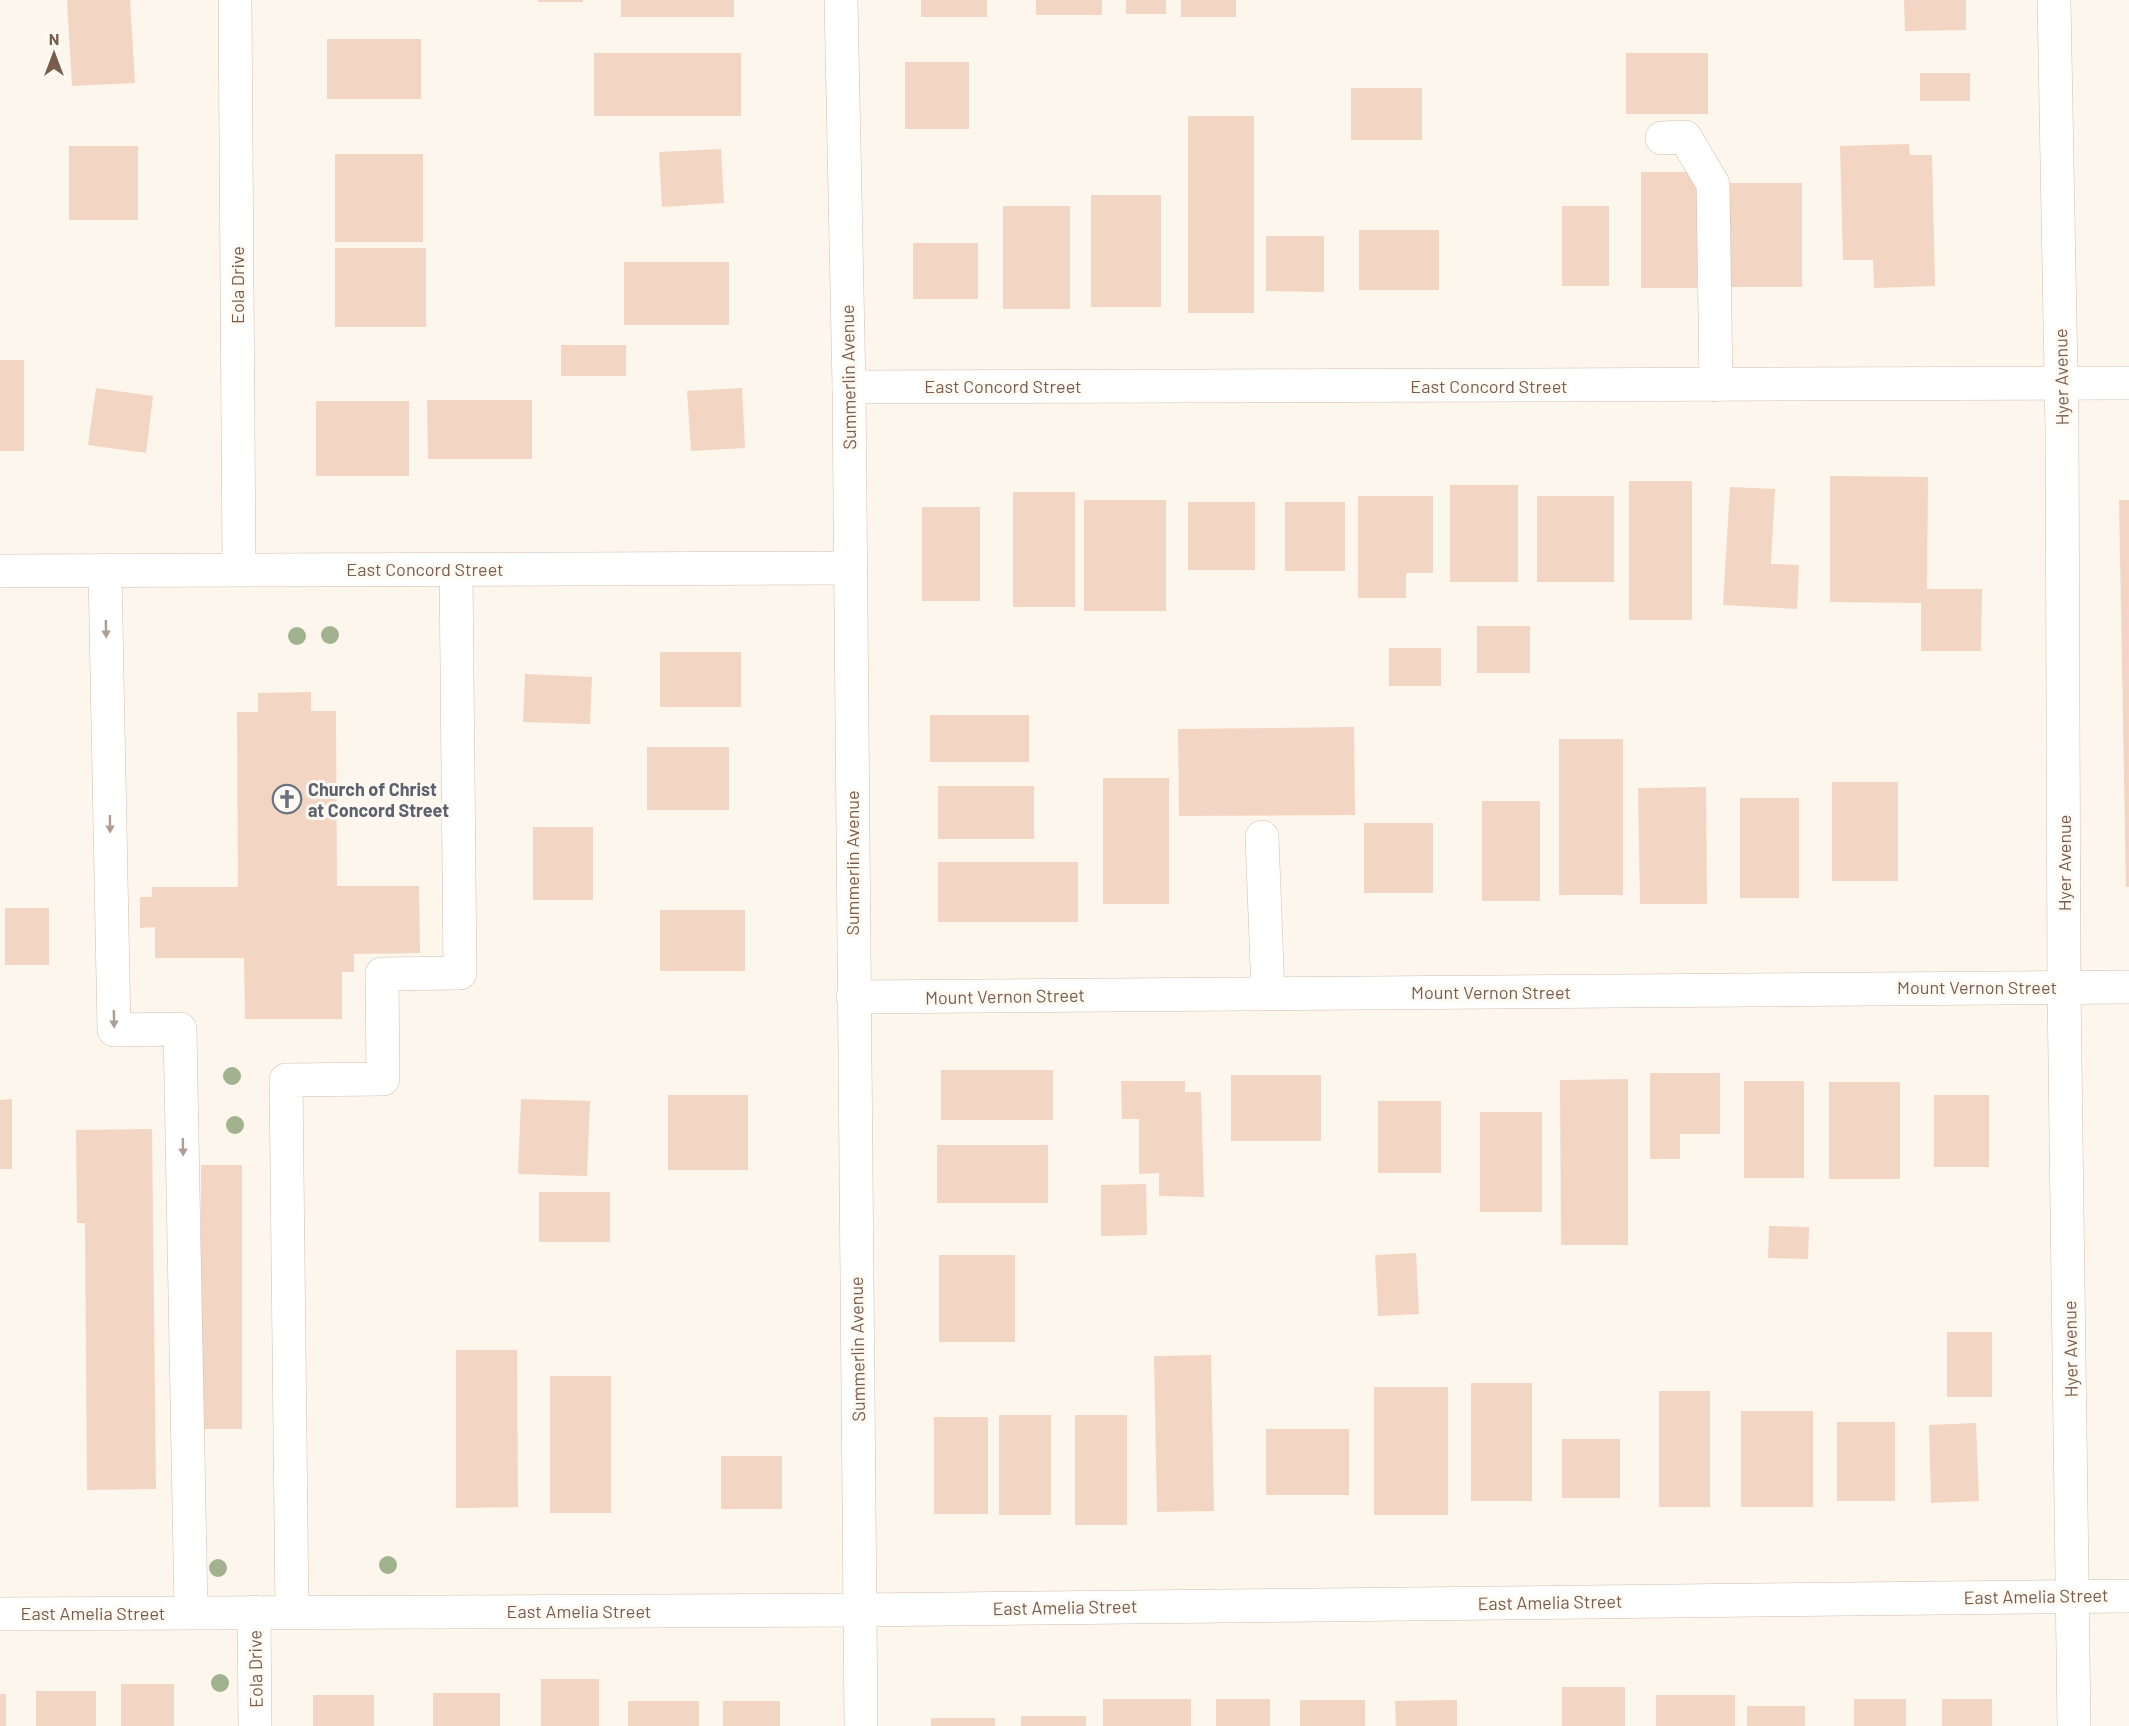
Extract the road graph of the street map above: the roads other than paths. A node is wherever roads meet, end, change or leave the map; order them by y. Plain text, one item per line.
1 (235, 0) edge
2 (841, 0) edge
3 (2054, 0) edge
4 (1662, 138) dead end
5 (2129, 383) edge
6 (2062, 384) junction
7 (1716, 385) junction
8 (849, 387) junction
9 (850, 568) junction
10 (240, 569) junction
11 (456, 569) junction
12 (0, 571) edge
13 (105, 571) junction
14 (1262, 837) dead end
15 (2064, 987) junction
16 (2129, 987) edge
17 (1268, 993) junction
18 (853, 997) junction
19 (2073, 1596) junction
20 (2129, 1596) edge
21 (860, 1610) junction
22 (191, 1612) junction
23 (254, 1612) junction
24 (292, 1612) junction
25 (0, 1614) edge
26 (255, 1726) edge
27 (861, 1726) edge
28 (2074, 1726) edge

1 - 10 street, Eola Drive
2 - 8 street, Summerlin Avenue
3 - 6 street, Hyer Avenue
4 - 7 street
5 - 6 street, East Concord Street
6 - 7 street, East Concord Street
6 - 15 street, Hyer Avenue
7 - 8 street, East Concord Street
8 - 9 street, Summerlin Avenue
9 - 11 street, East Concord Street
9 - 18 street, Summerlin Avenue
10 - 11 street, East Concord Street
10 - 13 street, East Concord Street
11 - 24 street
12 - 13 street, East Concord Street
13 -> 22 street
14 - 17 street
15 - 16 street, Mount Vernon Street
15 - 17 street, Mount Vernon Street
15 - 19 street, Hyer Avenue
17 - 18 street, Mount Vernon Street
18 - 21 street, Summerlin Avenue
19 - 20 street, East Amelia Street
19 - 21 street, East Amelia Street
19 - 28 street, Hyer Avenue
21 - 24 street, East Amelia Street
21 - 27 street, Summerlin Avenue
22 - 23 street, East Amelia Street
22 - 25 street, East Amelia Street
23 - 24 street, East Amelia Street
23 - 26 street, Eola Drive

